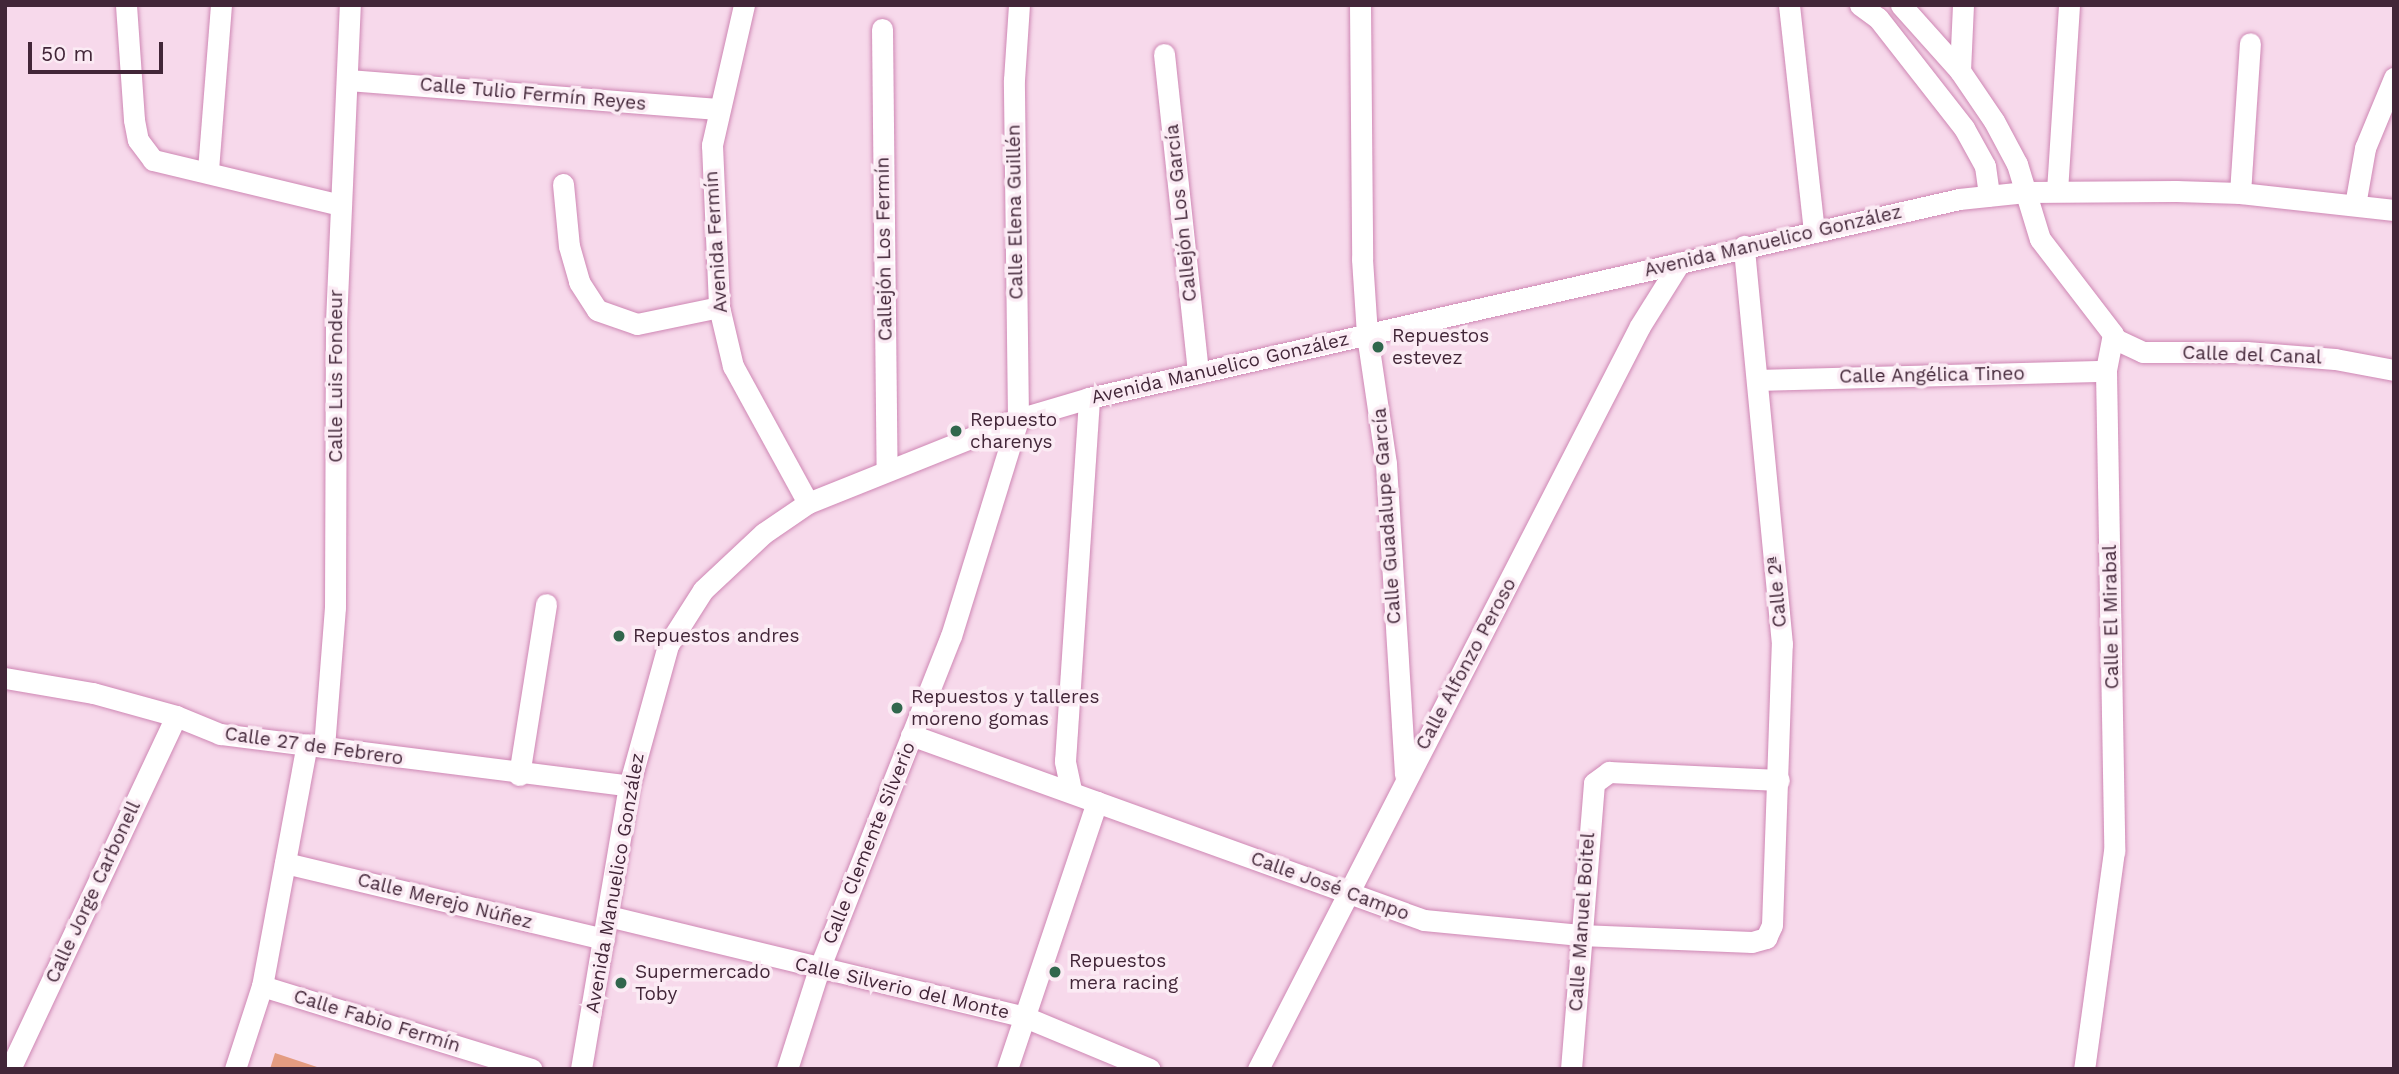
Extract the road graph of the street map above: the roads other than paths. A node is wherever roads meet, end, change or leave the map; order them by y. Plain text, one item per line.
1 (126, 5) edge
2 (221, 5) edge
3 (350, 5) edge
4 (744, 5) edge
5 (1019, 5) edge
6 (1360, 5) edge
7 (1789, 5) edge
8 (1860, 5) edge
9 (1901, 5) edge
10 (1963, 5) edge
11 (2069, 5) edge
12 (882, 29) dead end
13 (2250, 43) dead end
14 (1164, 54) dead end
15 (1960, 71) junction
16 (2394, 78) edge
17 (349, 80) junction
18 (717, 109) junction
19 (208, 170) junction
20 (563, 184) dead end
21 (2057, 191) junction
22 (2026, 192) junction
23 (2240, 193) junction
24 (1989, 196) junction
25 (341, 205) junction
26 (2355, 205) junction
27 (2394, 210) edge
28 (1814, 230) junction
29 (1744, 246) junction
30 (1680, 262) junction
31 (719, 307) junction
32 (1367, 335) junction
33 (2113, 338) junction
34 (2394, 370) edge
35 (2106, 371) junction
36 (1198, 373) junction
37 (1757, 380) junction
38 (1089, 398) junction
39 (1018, 419) junction
40 (887, 470) junction
41 (808, 503) junction
42 (546, 604) dead end
43 (5, 677) edge
44 (176, 716) junction
45 (911, 735) junction
46 (315, 746) junction
47 (519, 775) junction
48 (1405, 775) junction
49 (1779, 780) junction
50 (629, 786) junction
51 (1071, 790) junction
52 (1097, 802) junction
53 (285, 863) junction
54 (1349, 891) junction
55 (608, 916) junction
56 (1580, 935) junction
57 (1766, 938) joint
58 (604, 939) junction
59 (819, 969) junction
60 (262, 986) junction
61 (1025, 1017) junction
62 (10, 1069) edge
63 (235, 1069) edge
64 (531, 1069) edge
65 (581, 1069) edge
66 (787, 1069) edge
67 (1007, 1069) edge
68 (1150, 1069) edge
69 (1258, 1069) edge
70 (1571, 1069) edge
71 (2084, 1069) edge

1 - 19 street
2 - 19 street
3 - 17 street, Calle Luis Fondeur
4 - 18 street, Avenida Fermín
5 - 39 street, Calle Elena Guillén
6 - 32 street, Calle Guadalupe García
7 - 28 street
8 - 24 street
9 - 15 street
10 - 15 street
11 - 21 street
12 - 40 street, Callejón Los Fermín
13 - 23 street
14 - 36 street, Callejón Los García
15 - 22 street
16 - 26 street
17 - 18 street, Calle Tulio Fermín Reyes
17 - 25 street, Calle Luis Fondeur
18 - 31 street, Avenida Fermín
19 - 25 street
20 - 31 street
21 - 22 street, Avenida Manuelico González
21 - 23 street, Avenida Manuelico González
22 - 24 street, Avenida Manuelico González
22 - 33 street
23 - 26 street, Avenida Manuelico González
24 - 28 street, Avenida Manuelico González
25 - 46 street, Calle Luis Fondeur
26 - 27 street, Avenida Manuelico González
28 - 29 street, Avenida Manuelico González
29 - 30 street, Avenida Manuelico González
29 - 37 street, Calle 2ª
30 - 32 street, Avenida Manuelico González
30 - 48 street, Calle Alfonzo Peroso
31 - 41 street, Avenida Fermín
32 - 36 street, Avenida Manuelico González
32 - 48 street, Calle Guadalupe García
33 - 34 street, Calle del Canal
33 - 35 street, Calle El Mirabal
35 - 37 street, Calle Angélica Tineo
35 - 71 street, Calle El Mirabal
36 - 38 street, Avenida Manuelico González
37 - 49 street, Calle 2ª
38 - 39 street, Avenida Manuelico González
38 - 51 street
39 - 40 street, Avenida Manuelico González
39 - 45 street, Calle Clemente Silverio
40 - 41 street, Avenida Manuelico González
41 - 50 street, Avenida Manuelico González
42 - 47 street
43 - 44 street, Calle 27 de Febrero
44 - 46 street, Calle 27 de Febrero
44 - 62 street, Calle Jorge Carbonell
45 - 51 street, Calle José Campo
45 - 59 street, Calle Clemente Silverio
46 - 47 street, Calle 27 de Febrero
46 - 53 street, Calle Luis Fondeur
47 - 50 street, Calle 27 de Febrero
48 - 54 street, Calle Alfonzo Peroso
49 - 56 street, Calle Manuel Boitel
49 - 57 street, Calle 2ª
50 - 55 street, Avenida Manuelico González
51 - 52 street, Calle José Campo
52 - 54 street, Calle José Campo
52 - 61 street
53 - 58 street, Calle Merejo Núñez
53 - 60 street, Calle Luis Fondeur
54 - 56 street, Calle José Campo
54 - 69 street, Calle Alfonzo Peroso
55 - 58 street, Avenida Manuelico González
55 - 59 street, Calle Silverio del Monte
56 - 57 street, Calle José Campo
56 - 70 street, Calle Manuel Boitel
58 - 65 street, Avenida Manuelico González
59 - 61 street, Calle Silverio del Monte
59 - 66 street, Calle Clemente Silverio
60 - 63 street, Calle Luis Fondeur
60 - 64 street, Calle Fabio Fermín
61 - 67 street
61 - 68 street, Calle Silverio del Monte

